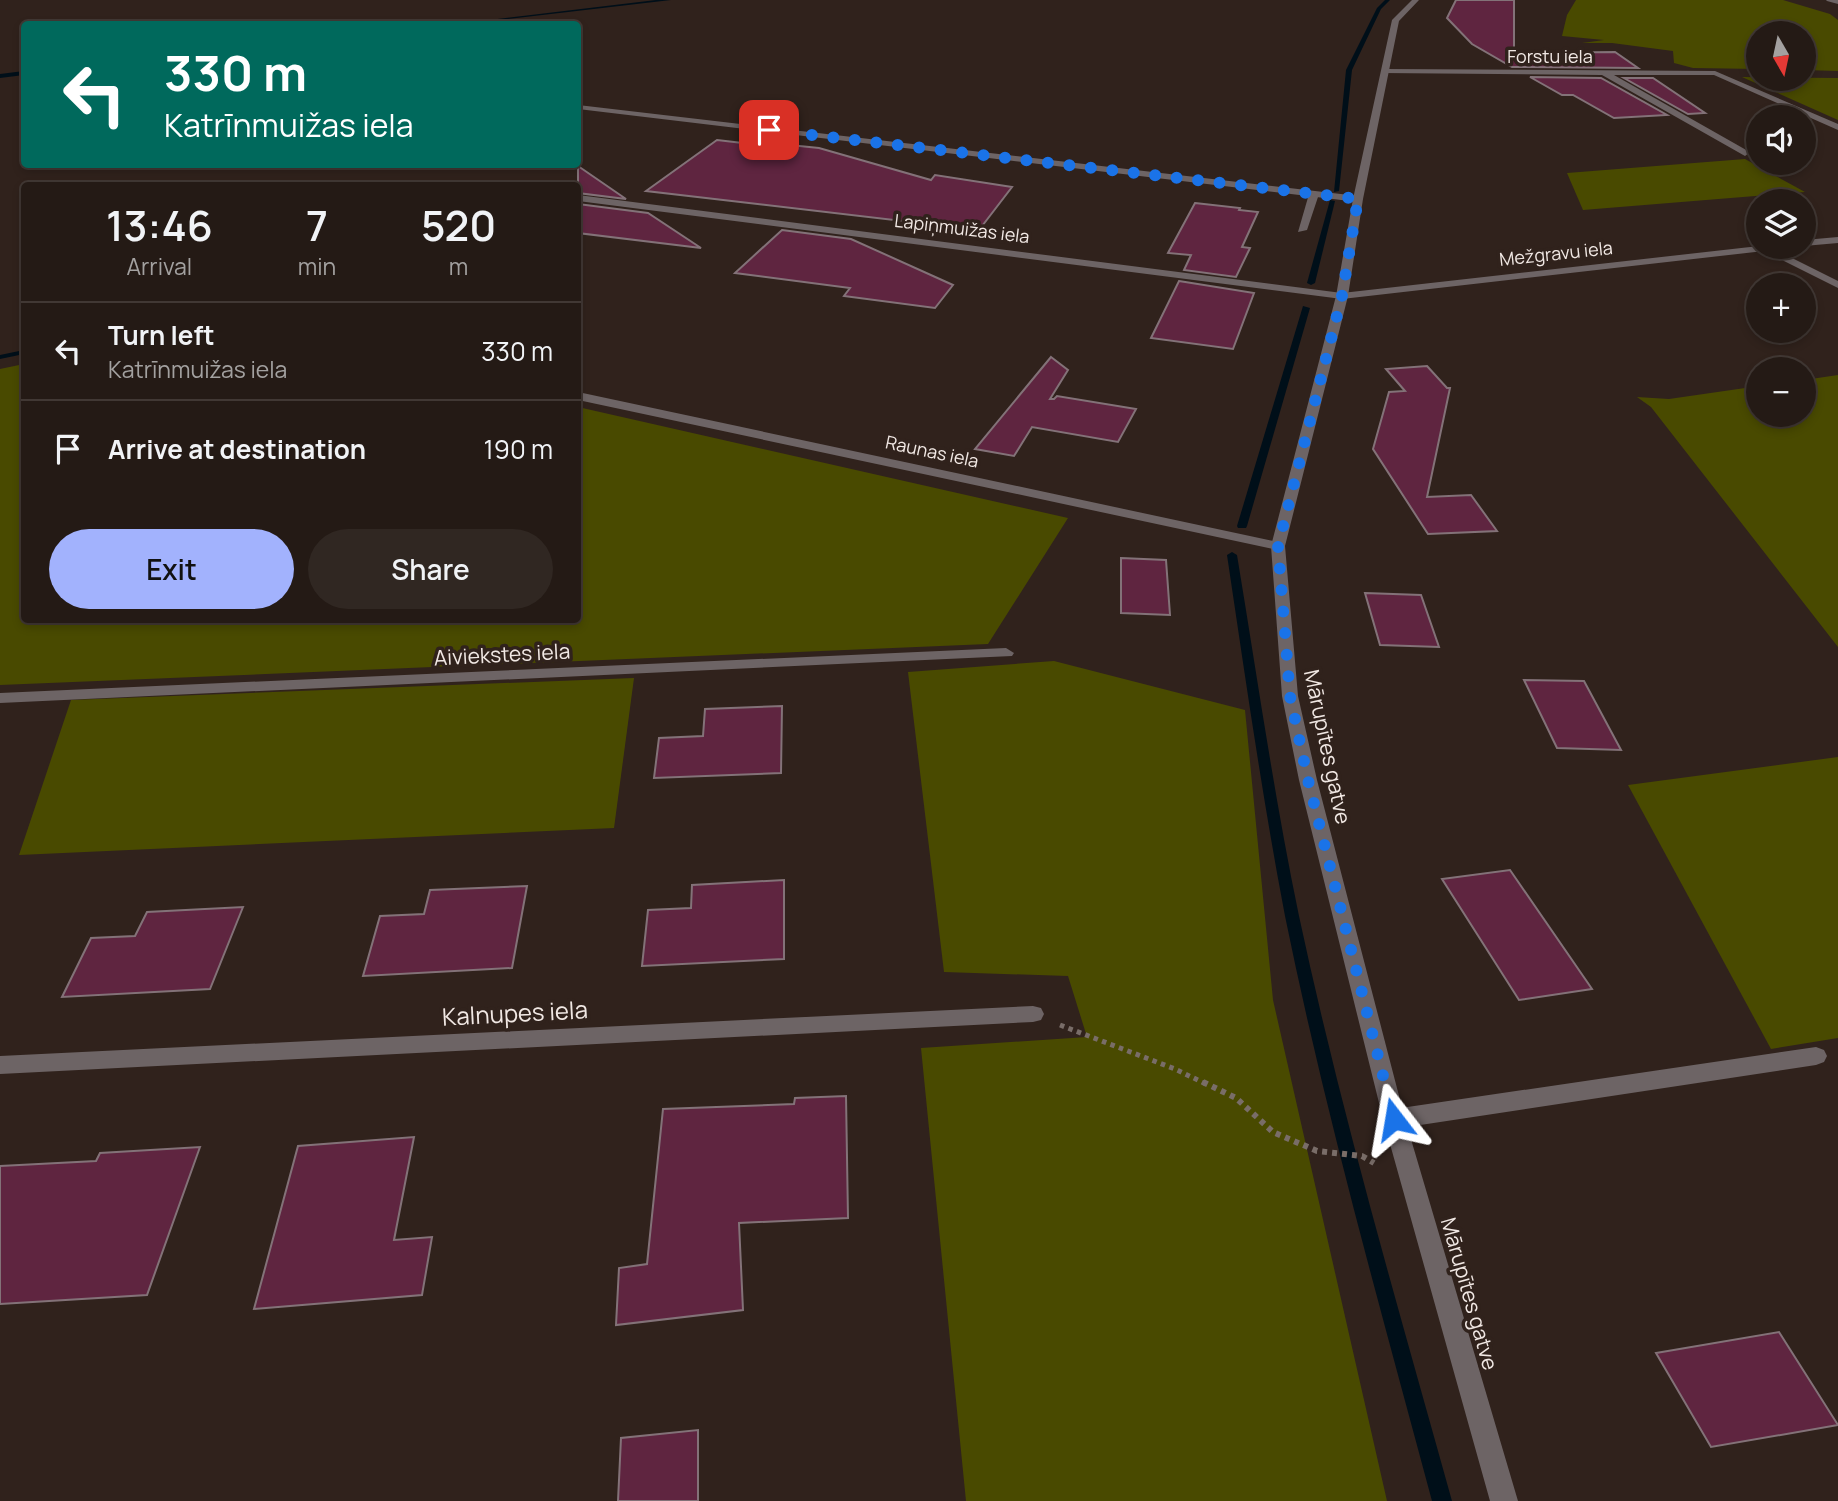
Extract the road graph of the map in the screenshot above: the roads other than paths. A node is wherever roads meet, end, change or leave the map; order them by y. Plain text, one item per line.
1 (1416, 0) edge
2 (1829, 0) edge
3 (1838, 2) edge
4 (1384, 71) junction
5 (1605, 73) junction
6 (581, 107) edge
7 (1838, 127) edge
8 (1745, 153) dead end
9 (1314, 194) junction
10 (581, 198) edge
11 (1358, 199) junction
12 (1302, 230) dead end
13 (1838, 240) edge
14 (1816, 242) edge
15 (1746, 250) edge
16 (1787, 259) edge
17 (1838, 285) edge
18 (1342, 296) junction
19 (581, 397) edge
20 (1278, 546) junction
21 (1006, 653) dead end
22 (0, 698) edge
23 (1033, 1014) road end
24 (1816, 1056) dead end
25 (0, 1065) edge
26 (1394, 1119) junction
27 (1504, 1501) edge

1 - 4 street, Mārupītes gatve
2 - 3 street
4 - 5 street, Forstu iela
4 - 11 street, Mārupītes gatve
5 - 7 street, Forstu iela
5 - 8 street
6 - 9 street
9 - 11 street
9 - 12 street
10 - 18 street, Lapiņmuižas iela
11 - 18 street, Mārupītes gatve
13 - 14 street
15 - 18 street, Mežgravu iela
16 - 17 street
18 - 20 street, Mārupītes gatve
19 - 20 street, Raunas iela
20 - 26 street, Mārupītes gatve
21 - 22 street, Aiviekstes iela
23 - 25 street, Kalnupes iela
24 - 26 street
26 - 27 street, Mārupītes gatve

